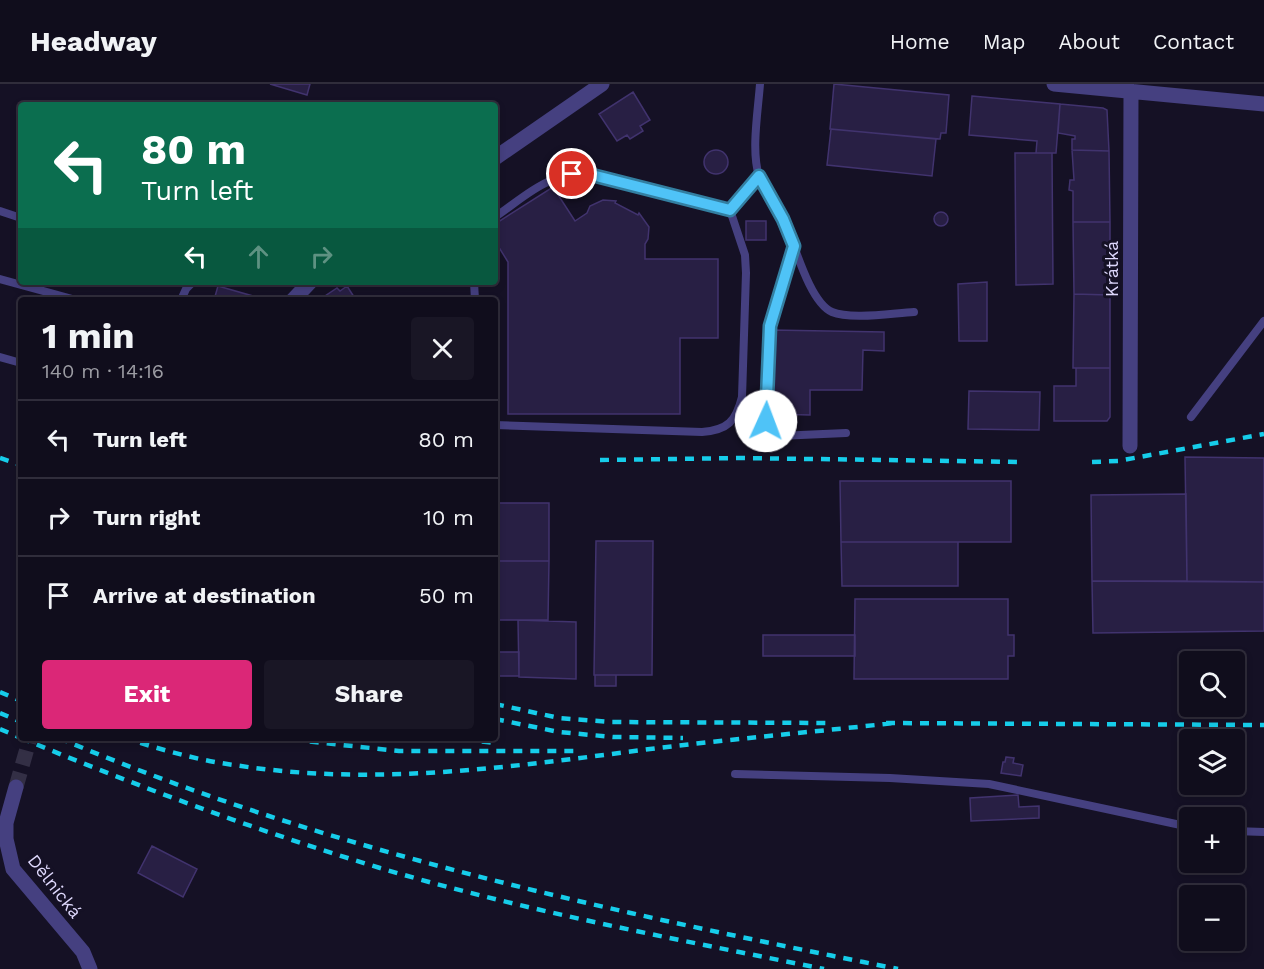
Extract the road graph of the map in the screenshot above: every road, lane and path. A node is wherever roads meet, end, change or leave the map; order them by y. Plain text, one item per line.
1 (602, 84) edge
2 (760, 84) edge
3 (1054, 84) edge
4 (1202, 91) edge
5 (1131, 92) junction
6 (1264, 104) edge
7 (498, 156) edge
8 (759, 176) junction
9 (730, 210) junction
10 (0, 211) edge
11 (498, 215) edge
12 (18, 217) edge
13 (794, 246) junction
14 (0, 279) edge
15 (18, 284) edge
16 (22, 285) edge
17 (65, 297) edge
18 (914, 312) dead end
19 (1264, 321) edge
20 (0, 357) edge
21 (18, 362) edge
22 (1191, 417) dead end
23 (498, 425) edge
24 (846, 433) dead end
25 (1130, 446) dead end
26 (735, 774) dead end
27 (16, 787) tunnel mouth
28 (1179, 825) edge
29 (1245, 831) edge
30 (1264, 832) edge
31 (90, 969) edge

1 - 7 street
2 - 8 lane
3 - 5 street
4 - 5 street
4 - 6 street
5 - 25 street, Krátká
8 - 9 lane
8 - 13 lane
9 - 11 lane
9 - 23 lane
10 - 12 lane
13 - 18 lane
13 - 24 lane
14 - 15 lane
16 - 17 lane
19 - 22 lane
20 - 21 lane
26 - 28 lane
27 - 31 street, Dělnická
29 - 30 lane

